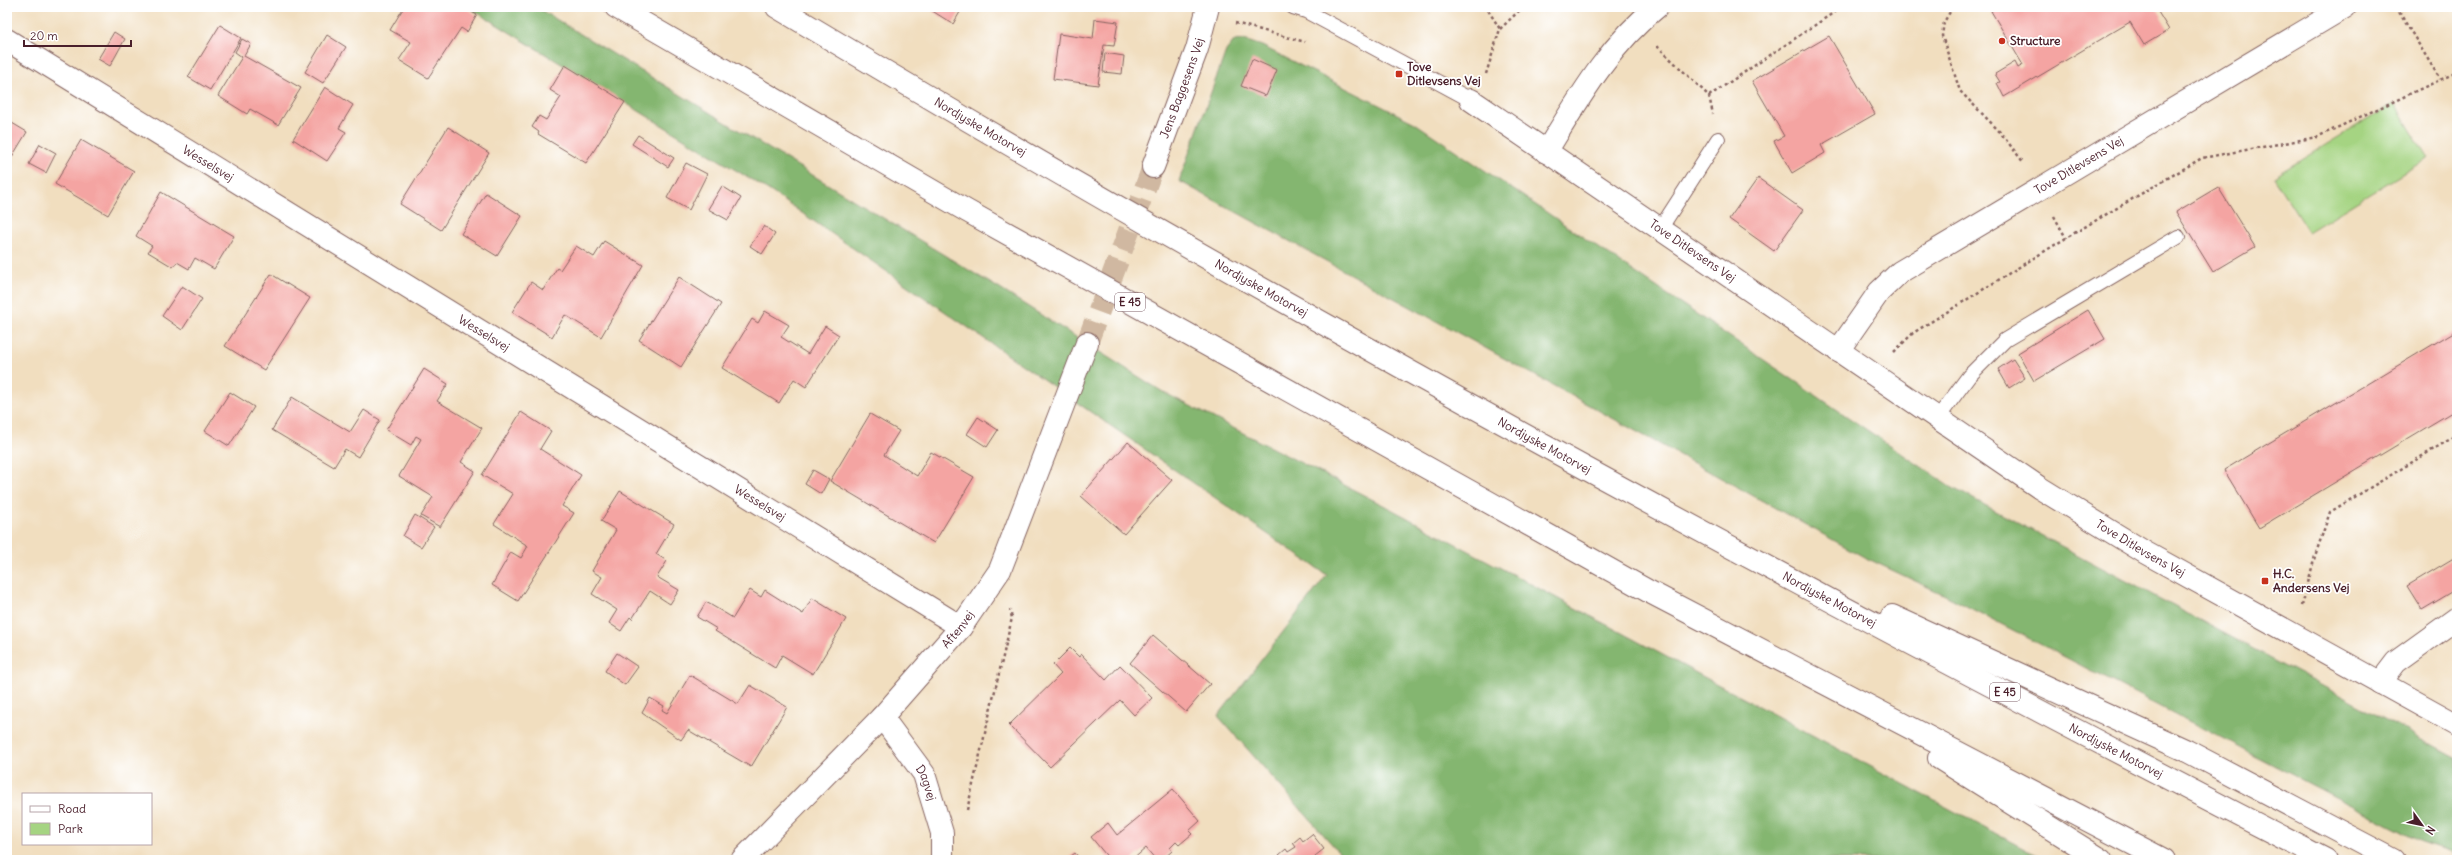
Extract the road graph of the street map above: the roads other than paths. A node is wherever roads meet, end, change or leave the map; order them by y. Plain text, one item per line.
1 (616, 7) edge
2 (777, 7) edge
3 (1208, 7) edge
4 (1293, 7) edge
5 (1657, 7) edge
6 (2345, 7) edge
7 (7, 40) edge
8 (1471, 100) joint
9 (1718, 139) road end
10 (1546, 152) junction
11 (1153, 168) tunnel mouth
12 (1660, 229) junction
13 (2178, 237) dead end
14 (1087, 343) tunnel mouth
15 (1838, 351) junction
16 (1937, 419) junction
17 (1686, 522) junction
18 (2457, 618) edge
19 (961, 628) junction
20 (1804, 673) junction
21 (2380, 683) junction
22 (882, 717) junction
23 (2457, 725) edge
24 (742, 860) edge
25 (942, 860) edge
26 (2102, 860) edge
27 (2164, 860) edge
28 (2326, 860) edge
29 (2394, 860) edge

1 - 20 main road, E 45
2 - 17 main road, Nordjyske Motorvej / E 45
3 - 11 main road, Jens Baggesens Vej
4 - 8 lane, Tove Ditlevsens Vej
5 - 10 main road
6 - 15 main road, Tove Ditlevsens Vej
7 - 19 main road, Wesselsvej
8 - 10 main road, Tove Ditlevsens Vej
9 - 12 lane
10 - 12 main road, Tove Ditlevsens Vej
12 - 15 main road, Tove Ditlevsens Vej
13 - 16 lane
14 - 19 main road, Aftenvej
15 - 16 main road, Tove Ditlevsens Vej
16 - 21 main road, Tove Ditlevsens Vej
17 - 28 main road, Nordjyske Motorvej / E 45
17 - 29 main road
18 - 21 main road
19 - 22 main road, Aftenvej
20 - 26 main road
20 - 27 main road, E 45
21 - 23 main road, Tove Ditlevsens Vej
22 - 24 main road, Aftenvej
22 - 25 main road, Dagvej

